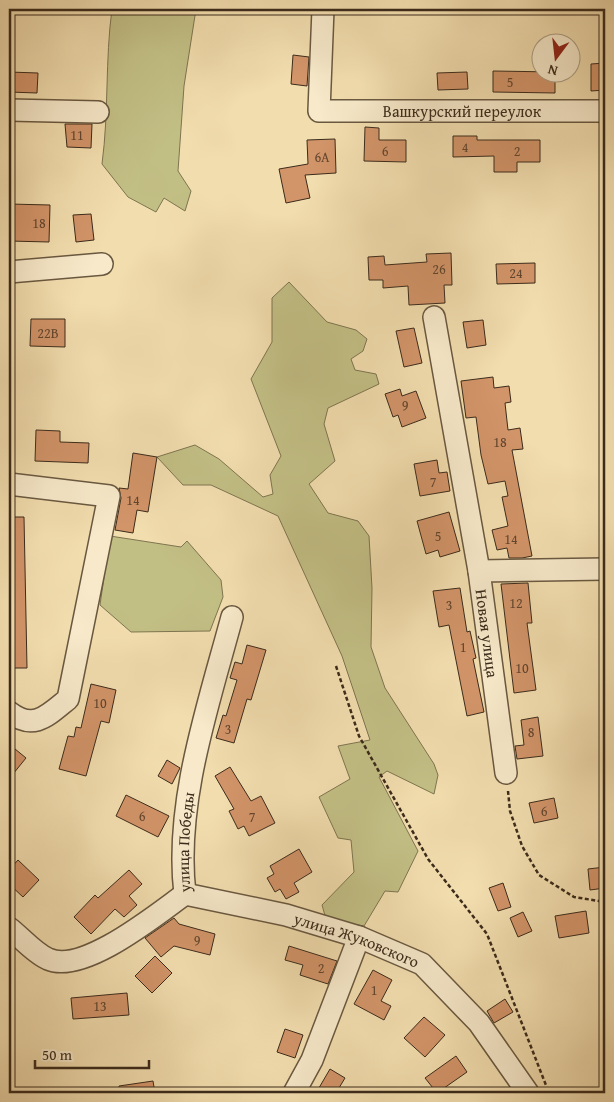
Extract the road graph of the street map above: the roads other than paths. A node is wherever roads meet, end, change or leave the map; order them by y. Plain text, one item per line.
1 (323, 9) edge
2 (9, 110) edge
3 (605, 111) edge
4 (98, 112) dead end
5 (102, 264) dead end
6 (9, 272) edge
7 (434, 317) dead end
8 (9, 484) edge
9 (605, 569) edge
10 (478, 570) junction
11 (232, 618) dead end
12 (9, 712) edge
13 (506, 773) road end
14 (185, 894) junction
15 (9, 928) edge
16 (359, 937) junction
17 (294, 1093) edge
18 (528, 1093) edge

1 - 3 street, Вашкурский переулок
2 - 4 street
5 - 6 street
7 - 10 street, Новая улица
8 - 12 street
9 - 10 street
10 - 13 street, Новая улица
11 - 14 street, улица Победы
14 - 15 street, улица Победы
14 - 16 street, улица Жуковского
16 - 17 street
16 - 18 street, улица Жуковского

